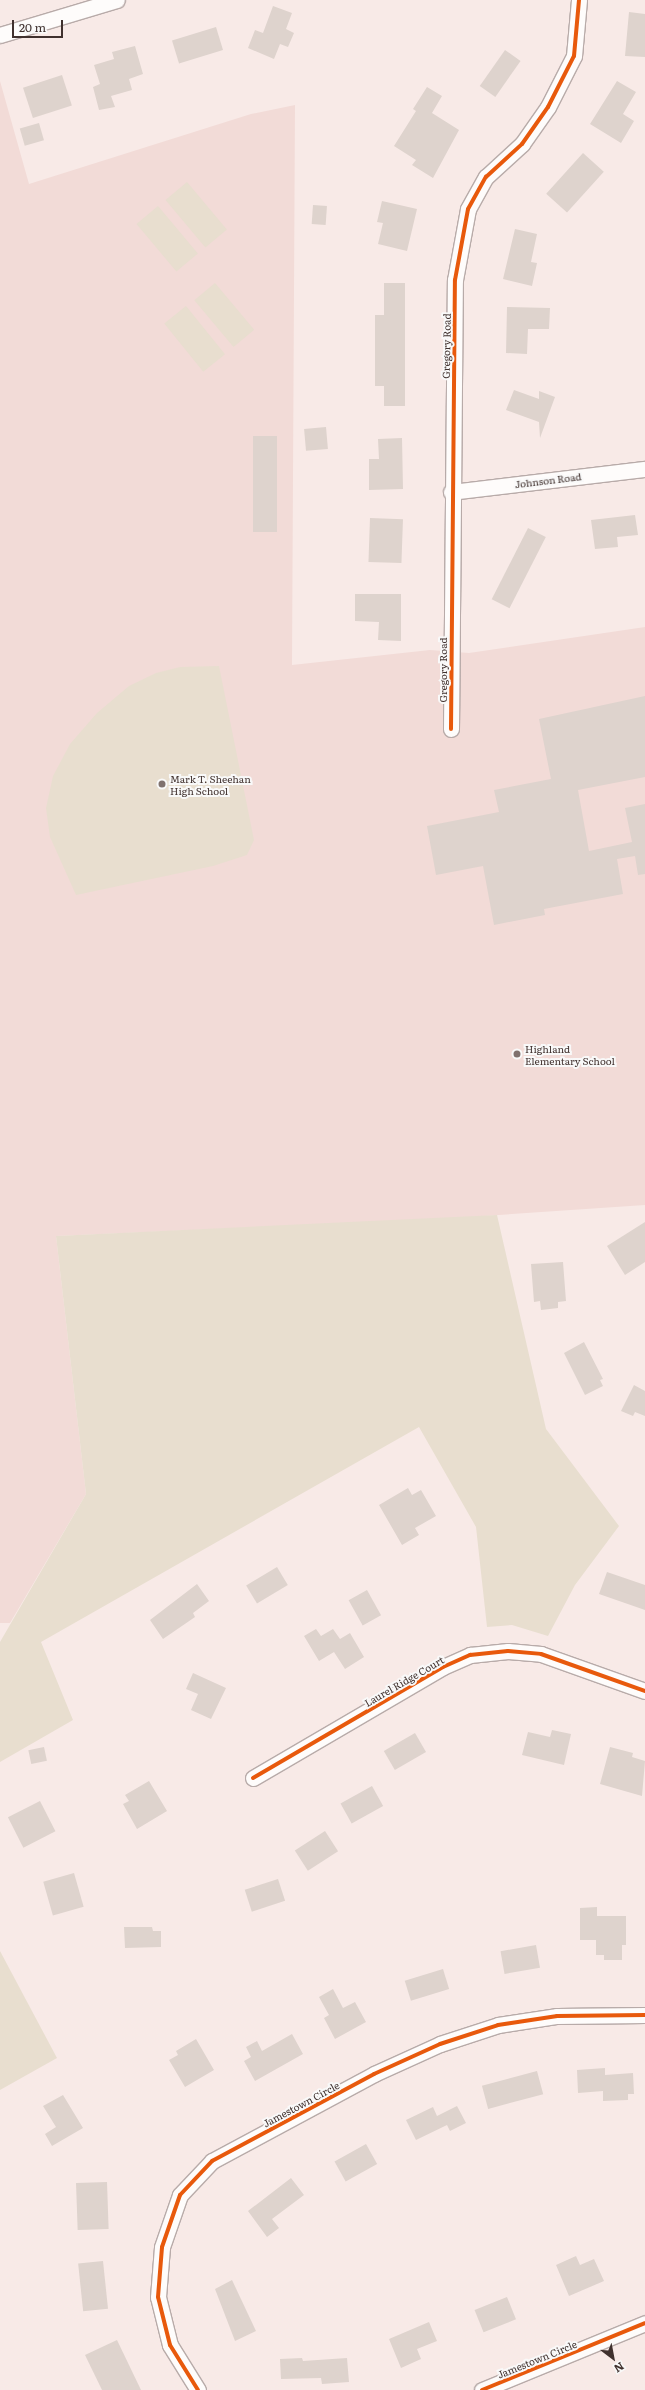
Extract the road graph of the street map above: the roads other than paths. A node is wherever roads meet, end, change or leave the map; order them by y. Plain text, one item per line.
1 (117, 0) edge
2 (579, 0) edge
3 (0, 35) edge
4 (645, 469) edge
5 (451, 492) junction
6 (451, 729) dead end
7 (645, 1691) edge
8 (253, 1778) dead end
9 (645, 2015) edge
10 (644, 2327) edge
11 (198, 2390) edge
12 (482, 2390) edge

1 - 3 street
2 - 5 street, Gregory Road
4 - 5 street, Johnson Road
5 - 6 street, Gregory Road
7 - 8 street, Laurel Ridge Court
9 - 11 street, Jamestown Circle
10 - 12 street, Jamestown Circle

